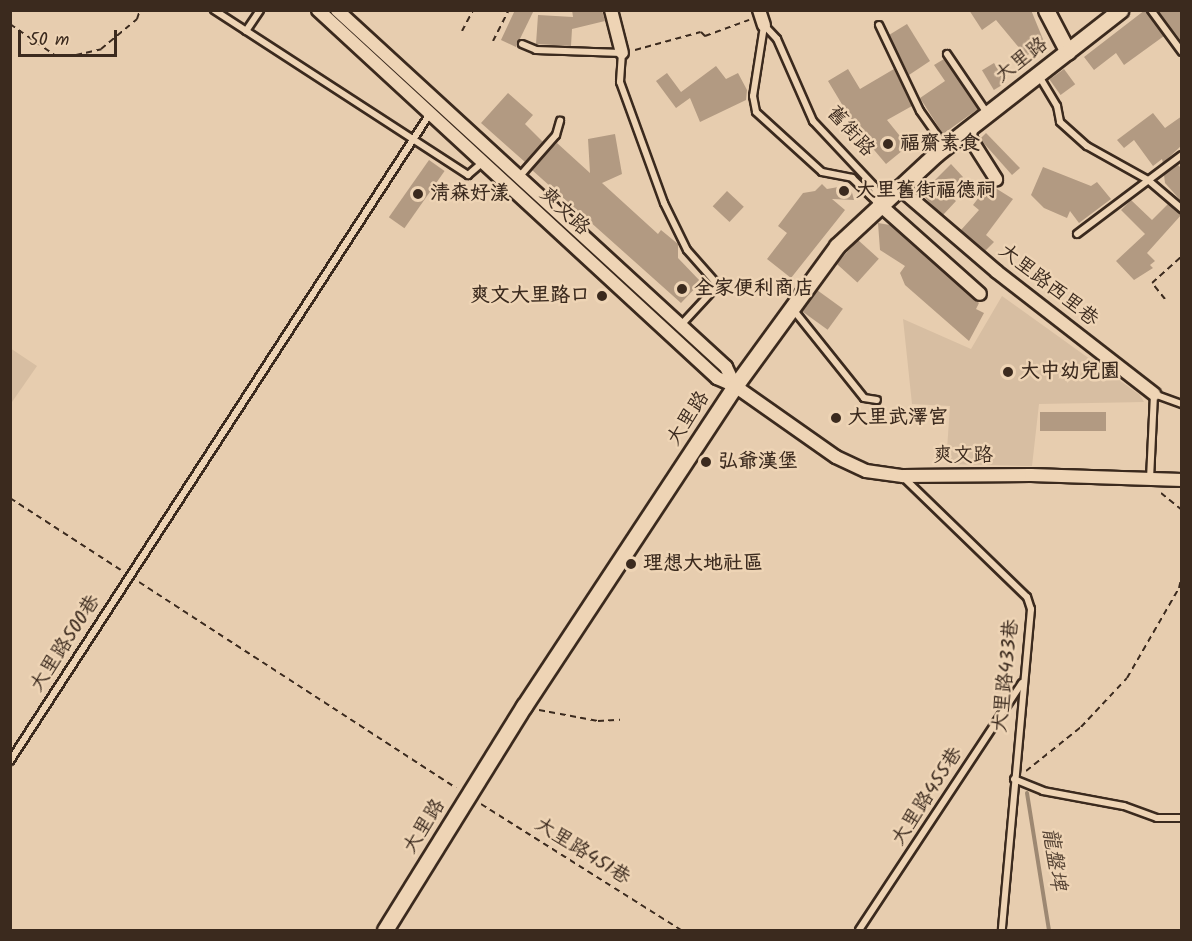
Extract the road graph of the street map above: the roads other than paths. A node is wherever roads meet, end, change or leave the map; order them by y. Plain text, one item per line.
1 (214, 10) edge
2 (260, 10) edge
3 (318, 10) edge
4 (337, 10) edge
5 (611, 10) edge
6 (1046, 10) edge
7 (1120, 10) edge
8 (1151, 10) edge
9 (761, 17) edge
10 (879, 25) dead end
11 (246, 31) junction
12 (522, 44) dead end
13 (1068, 52) junction
14 (1182, 52) edge
15 (622, 53) junction
16 (947, 54) dead end
17 (1039, 76) junction
18 (438, 103) junction
19 (988, 114) junction
20 (428, 115) junction
21 (560, 121) dead end
22 (971, 128) junction
23 (413, 137) junction
24 (945, 147) junction
25 (1182, 155) edge
26 (482, 163) junction
27 (519, 177) junction
28 (996, 178) dead end
29 (1148, 180) junction
30 (898, 188) junction
31 (879, 204) junction
32 (1182, 209) edge
33 (1077, 234) dead end
34 (980, 294) dead end
35 (791, 308) junction
36 (680, 326) junction
37 (735, 386) junction
38 (1154, 394) junction
39 (877, 400) dead end
40 (1182, 404) edge
41 (903, 476) junction
42 (1150, 480) junction
43 (1182, 480) edge
44 (1024, 681) junction
45 (10, 761) edge
46 (1014, 779) junction
47 (1182, 818) edge
48 (385, 930) edge
49 (859, 930) edge
50 (1002, 930) edge

1 - 11 lane
2 - 11 lane
3 - 20 street, 爽文路
4 - 18 street, 爽文路
5 - 15 street
6 - 13 street
7 - 13 street, 大里路
8 - 14 lane
9 - 31 lane, 舊街路
9 - 31 lane, 舊街路
10 - 24 lane
11 - 23 lane
12 - 15 lane
13 - 17 street, 大里路
15 - 36 lane
16 - 19 lane
17 - 19 street, 大里路
17 - 29 lane
18 - 20 lane, 大里路500巷
18 - 27 street, 爽文路
19 - 22 street, 大里路
20 - 23 lane, 大里路500巷
20 - 26 street, 爽文路
21 - 27 lane
22 - 24 street, 大里路
22 - 28 street
23 - 26 lane
23 - 45 lane, 大里路500巷
24 - 30 street, 大里路
25 - 29 lane
26 - 37 street, 爽文路
27 - 36 street, 爽文路
29 - 32 lane
29 - 33 lane
30 - 31 street, 大里路
30 - 38 street, 大里路西里巷
31 - 34 street
31 - 35 street, 大里路
35 - 37 street, 大里路
35 - 39 lane
36 - 37 street, 爽文路
37 - 41 street, 爽文路
37 - 48 street, 大里路
38 - 40 lane, 大里路西里巷
38 - 42 lane
41 - 42 street, 爽文路
41 - 44 lane, 大里路433巷
42 - 43 street, 爽文路
44 - 46 lane, 大里路433巷
44 - 49 lane, 大里路455巷
46 - 47 lane
46 - 50 lane, 大里路433巷

